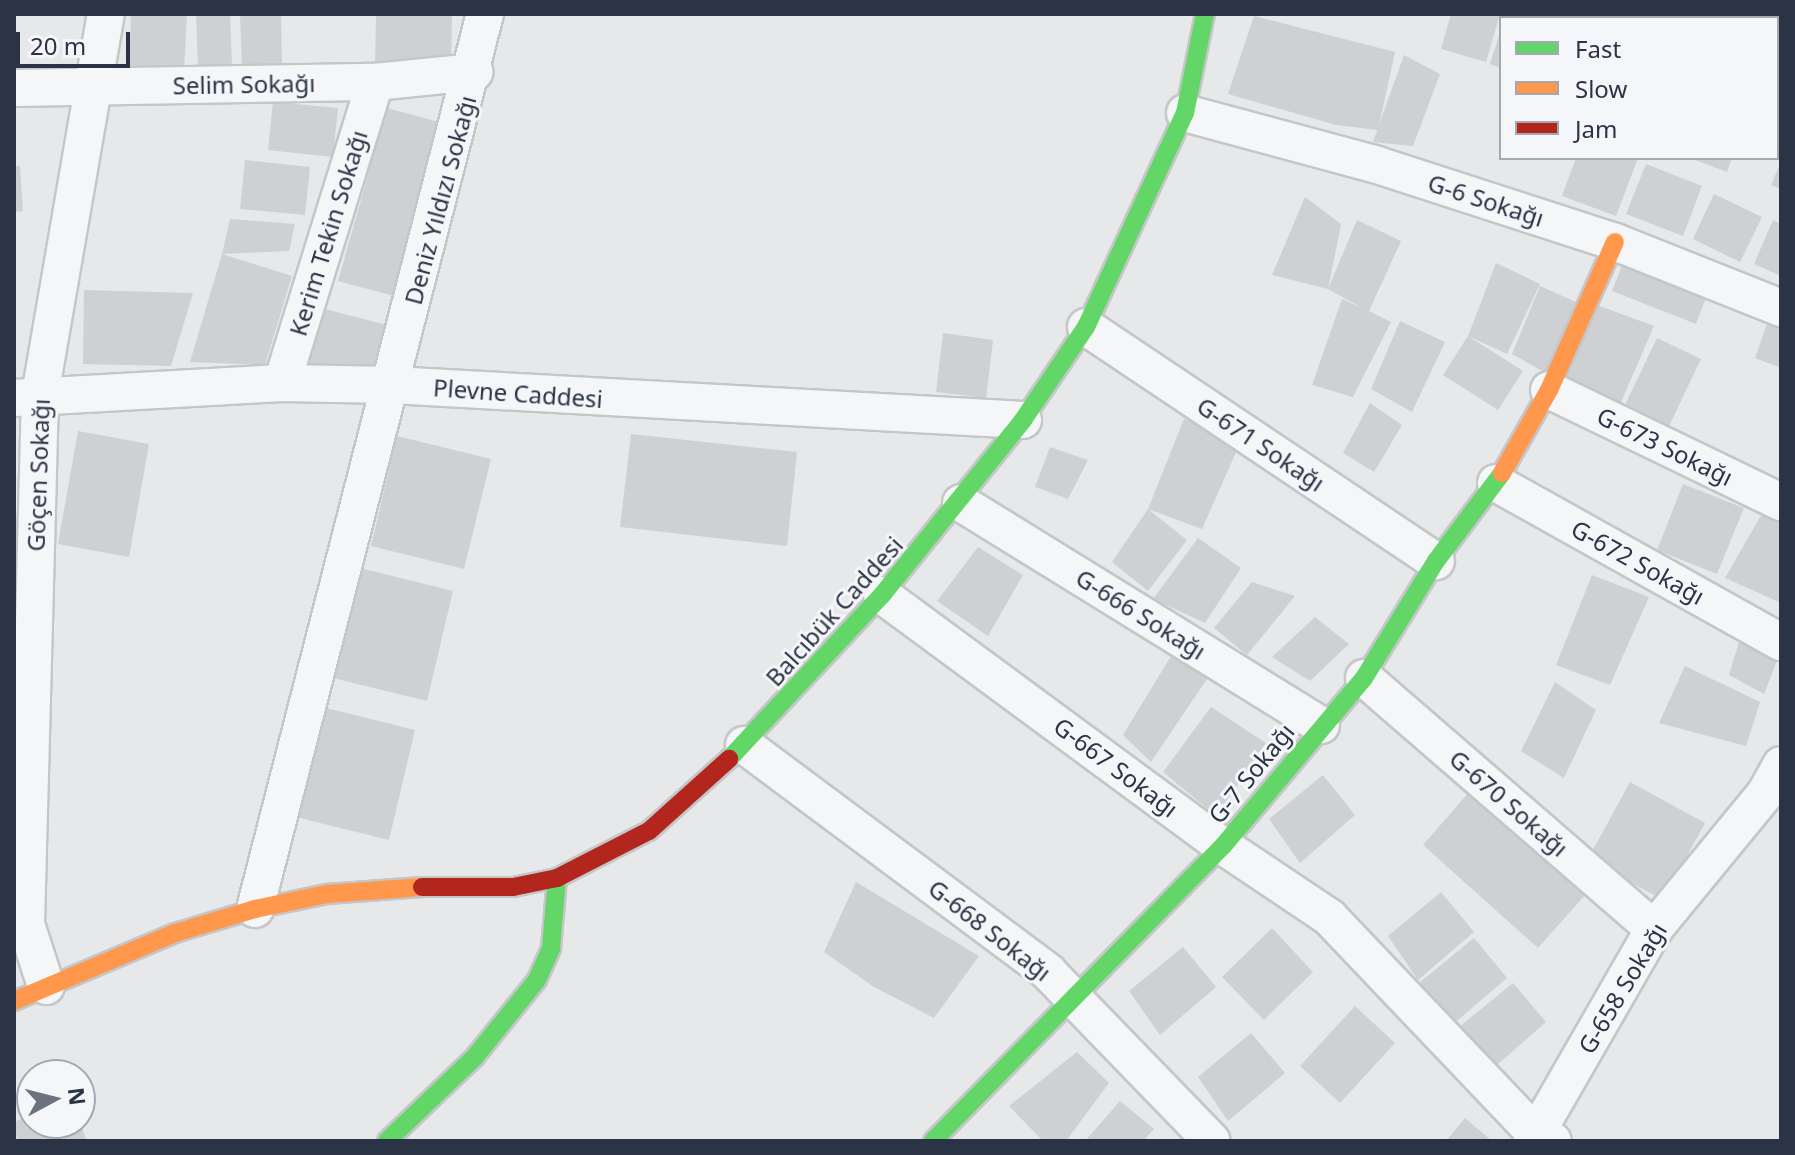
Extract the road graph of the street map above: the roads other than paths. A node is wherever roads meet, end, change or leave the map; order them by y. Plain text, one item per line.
1 (106, 14) edge
2 (485, 14) edge
3 (1205, 14) edge
4 (474, 72) junction
5 (375, 82) junction
6 (92, 86) junction
7 (14, 88) edge
8 (1185, 113) junction
9 (1615, 242) junction
10 (1781, 308) edge
11 (1086, 327) junction
12 (282, 383) junction
13 (392, 385) junction
14 (1549, 390) junction
15 (27, 397) edge
16 (1023, 420) junction
17 (1496, 483) junction
18 (1781, 502) edge
19 (961, 503) junction
20 (1436, 561) junction
21 (882, 595) junction
22 (1781, 642) edge
23 (1364, 678) junction
24 (1321, 725) junction
25 (744, 745) junction
26 (1776, 786) edge
27 (1223, 846) junction
28 (557, 878) junction
29 (255, 909) junction
30 (1654, 929) junction
31 (30, 994) edge
32 (1076, 1001) junction
33 (1540, 1139) edge
34 (387, 1141) edge
35 (933, 1141) edge
36 (1212, 1141) edge

1 - 6 street, Göçen Sokağı
2 - 4 street, Deniz Yıldızı Sokağı
3 - 8 main road, Balcıbük Caddesi
4 - 5 street, Selim Sokağı
4 - 13 street, Deniz Yıldızı Sokağı
5 - 6 street, Selim Sokağı
5 - 12 street, Kerim Tekin Sokağı
6 - 7 street, Selim Sokağı
6 - 15 street, Göçen Sokağı
8 - 9 street, G-6 Sokağı
8 - 11 main road, Balcıbük Caddesi
9 - 10 street, G-6 Sokağı
9 - 14 main road, G-7 Sokağı
11 - 16 main road, Balcıbük Caddesi
11 - 20 street, G-671 Sokağı
12 - 13 street, Plevne Caddesi
12 - 15 street, Plevne Caddesi
13 - 16 street, Plevne Caddesi
13 - 29 street, Deniz Yıldızı Sokağı
14 - 17 main road, G-7 Sokağı
14 - 18 street, G-673 Sokağı
15 - 31 street, Göçen Sokağı
16 - 19 main road, Balcıbük Caddesi
17 - 20 main road, G-7 Sokağı
17 - 22 street, G-672 Sokağı
19 - 21 main road, Balcıbük Caddesi
19 - 24 street, G-666 Sokağı
20 - 23 main road, G-7 Sokağı
21 - 25 main road, Balcıbük Caddesi
21 - 27 street, G-667 Sokağı
23 - 24 main road, G-7 Sokağı
23 - 30 street, G-670 Sokağı
24 - 27 main road, G-7 Sokağı
25 - 28 main road, Balcıbük Caddesi
25 - 32 street, G-668 Sokağı
26 - 30 street, G-658 Sokağı
27 - 32 main road, G-7 Sokağı
27 - 33 street, G-667 Sokağı
28 - 29 main road, Balcıbük Caddesi
28 - 34 main road
29 - 31 main road, Balcıbük Caddesi
30 - 33 street, G-658 Sokağı
32 - 35 main road, G-7 Sokağı
32 - 36 street, G-668 Sokağı

